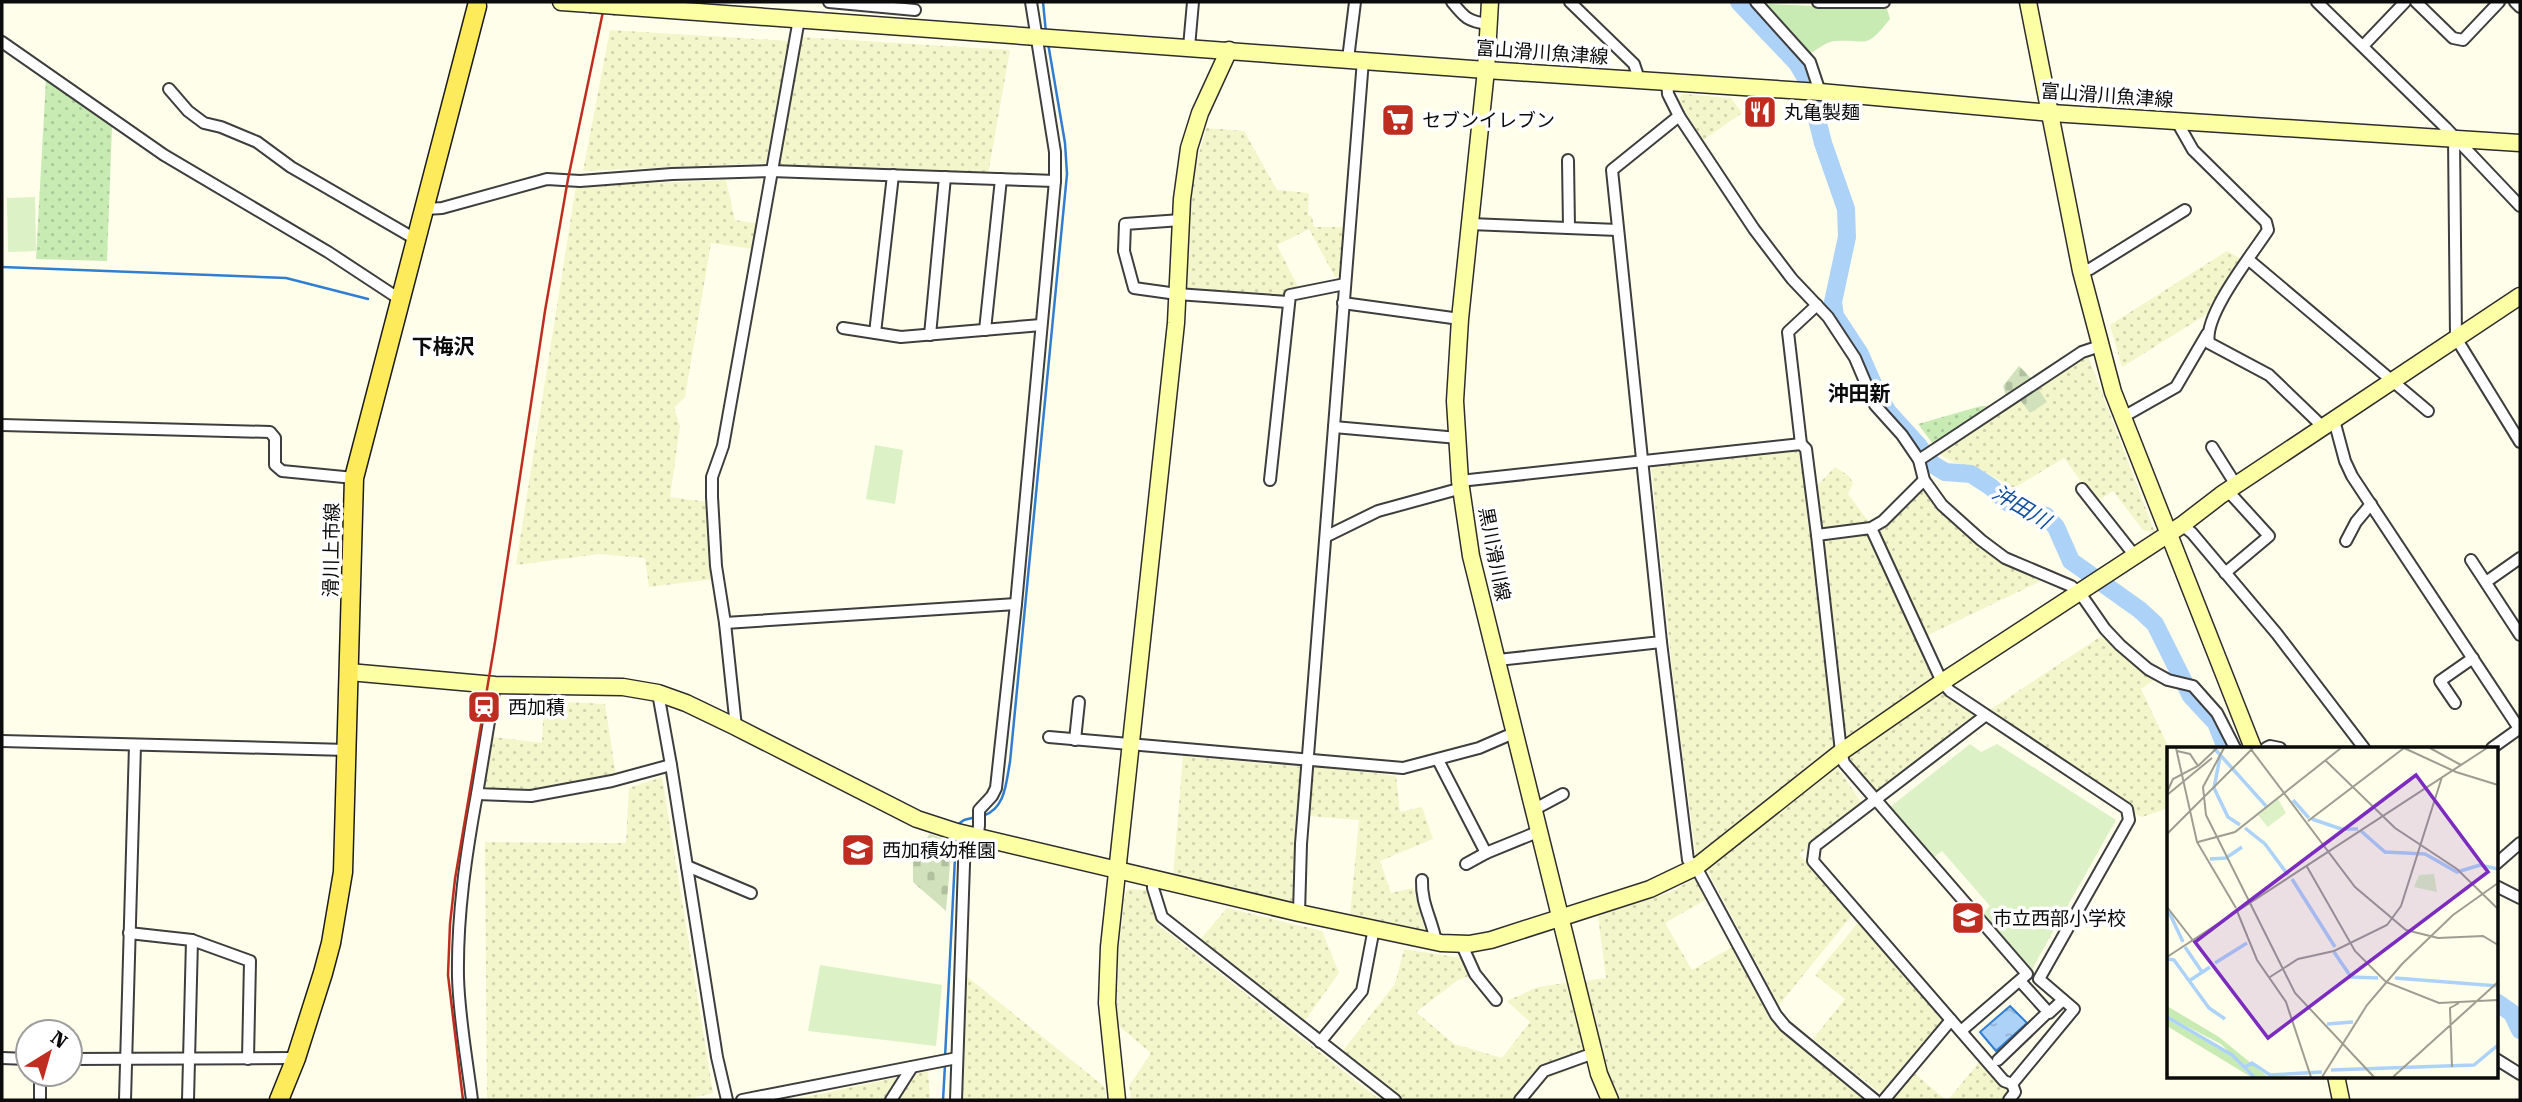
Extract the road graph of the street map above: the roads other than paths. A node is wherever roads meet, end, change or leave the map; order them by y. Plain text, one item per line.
1 (561, 2) edge
2 (829, 2) edge
3 (1031, 2) edge
4 (1193, 2) edge
5 (1355, 2) edge
6 (1452, 2) edge
7 (1490, 2) edge
8 (1570, 2) edge
9 (1756, 2) edge
10 (1818, 2) edge
11 (1884, 2) edge
12 (2028, 2) edge
13 (2317, 2) edge
14 (2405, 2) edge
15 (2416, 2) edge
16 (2500, 2) edge
17 (2515, 2) edge
18 (477, 6) dead end
19 (2520, 7) edge
20 (915, 10) dead end
21 (799, 19) junction
22 (1489, 24) junction
23 (1036, 35) junction
24 (2, 42) edge
25 (2363, 46) junction
26 (1189, 47) junction
27 (1229, 50) junction
28 (1355, 60) junction
29 (1486, 70) junction
30 (1639, 79) junction
31 (1667, 81) junction
32 (169, 89) dead end
33 (1821, 92) junction
34 (2050, 113) junction
35 (1679, 116) junction
36 (2176, 120) junction
37 (2454, 138) junction
38 (2520, 143) edge
39 (1568, 160) dead end
40 (771, 171) junction
41 (893, 175) junction
42 (945, 177) junction
43 (1001, 179) junction
44 (1055, 181) junction
45 (2520, 206) edge
46 (425, 209) junction
47 (2185, 211) dead end
48 (1181, 220) junction
49 (1470, 224) junction
50 (1569, 228) junction
51 (1618, 230) junction
52 (417, 240) junction
53 (2249, 260) junction
54 (2081, 271) junction
55 (1345, 284) junction
56 (1177, 294) junction
57 (2520, 296) edge
58 (401, 299) junction
59 (1288, 302) junction
60 (1343, 303) junction
61 (1817, 304) junction
62 (1460, 319) junction
63 (1041, 325) junction
64 (843, 328) dead end
65 (985, 330) junction
66 (875, 333) junction
67 (2207, 334) junction
68 (930, 335) junction
69 (2456, 338) junction
70 (2101, 346) junction
71 (2392, 382) junction
72 (2428, 411) dead end
73 (2123, 417) junction
74 (2328, 424) junction
75 (2, 425) edge
76 (1334, 427) junction
77 (1458, 438) junction
78 (2520, 442) edge
79 (1801, 444) junction
80 (2211, 447) dead end
81 (1919, 460) junction
82 (1643, 462) junction
83 (354, 478) junction
84 (1270, 480) dead end
85 (1924, 480) junction
86 (1461, 485) junction
87 (2232, 488) junction
88 (2082, 489) dead end
89 (2371, 504) junction
90 (1871, 528) junction
91 (2176, 530) junction
92 (1817, 534) junction
93 (1327, 536) junction
94 (2346, 541) dead end
95 (2135, 556) junction
96 (2520, 558) edge
97 (2471, 560) dead end
98 (2225, 573) junction
99 (2486, 582) junction
100 (2080, 593) junction
101 (1016, 604) junction
102 (725, 623) junction
103 (2520, 635) edge
104 (1661, 642) junction
105 (2473, 658) junction
106 (1498, 660) junction
107 (348, 672) junction
108 (1942, 682) junction
109 (495, 685) junction
110 (657, 693) junction
111 (1079, 702) dead end
112 (2455, 703) dead end
113 (1986, 715) junction
114 (736, 727) junction
115 (2520, 729) edge
116 (1516, 732) junction
117 (1049, 737) dead end
118 (1075, 740) junction
119 (2, 741) edge
120 (135, 745) junction
121 (1131, 745) junction
122 (2234, 747) edge
123 (2253, 747) edge
124 (2363, 747) edge
125 (2493, 747) edge
126 (347, 750) junction
127 (1841, 752) junction
128 (1438, 760) junction
129 (1308, 761) junction
130 (671, 765) junction
131 (477, 794) junction
132 (1563, 794) dead end
133 (1876, 802) junction
134 (1535, 809) junction
135 (1540, 831) junction
136 (971, 836) junction
137 (2520, 843) edge
138 (1486, 853) junction
139 (2498, 862) edge
140 (1466, 864) dead end
141 (687, 866) junction
142 (1696, 867) junction
143 (1116, 869) junction
144 (1153, 877) junction
145 (1422, 880) dead end
146 (2498, 887) edge
147 (751, 893) dead end
148 (2520, 898) edge
149 (1299, 913) junction
150 (1560, 917) junction
151 (1374, 928) junction
152 (129, 933) junction
153 (192, 940) junction
154 (1436, 942) junction
155 (1461, 943) junction
156 (2020, 981) junction
157 (1496, 1000) dead end
158 (2063, 1000) junction
159 (2048, 1012) junction
160 (1951, 1020) junction
161 (1961, 1031) junction
162 (1320, 1042) junction
163 (1594, 1053) junction
164 (296, 1058) junction
165 (957, 1058) junction
166 (84, 1059) edge
167 (125, 1059) junction
168 (248, 1059) junction
169 (189, 1060) junction
170 (1998, 1060) dead end
171 (2498, 1060) edge
172 (912, 1067) junction
173 (2520, 1074) edge
174 (2336, 1078) edge
175 (2012, 1084) junction
176 (125, 1100) edge
177 (188, 1100) edge
178 (279, 1100) edge
179 (472, 1100) edge
180 (727, 1100) edge
181 (742, 1100) edge
182 (891, 1100) edge
183 (956, 1100) edge
184 (1117, 1100) edge
185 (1395, 1100) edge
186 (1520, 1100) edge
187 (1610, 1100) edge
188 (1875, 1100) edge
189 (1884, 1100) edge
190 (2009, 1100) edge
191 (2341, 1100) edge

1 - 21 street, 富山滑川魚津線, bridge
2 - 20 street
3 - 23 street
4 - 26 street
5 - 28 street
6 - 22 street
7 - 22 street, 黒川滑川線
8 - 30 street
9 - 33 street
10 - 11 street
12 - 34 street
13 - 25 street
14 - 25 street
15 - 16 street
17 - 19 street
18 - 46 main road, 滑川上市線
21 - 23 street, 富山滑川魚津線
21 - 40 street
22 - 29 street, 黒川滑川線
23 - 26 street, 富山滑川魚津線
23 - 44 street
24 - 58 street
25 - 37 street
26 - 27 street, 富山滑川魚津線
27 - 28 street, 富山滑川魚津線
27 - 48 street
28 - 29 street, 富山滑川魚津線
28 - 55 street
29 - 30 street, 富山滑川魚津線
29 - 49 street, 黒川滑川線
30 - 31 street, 富山滑川魚津線
31 - 33 street, 富山滑川魚津線
31 - 35 street
32 - 52 street
33 - 34 street, 富山滑川魚津線
34 - 36 street, 富山滑川魚津線
34 - 54 street
35 - 51 street
35 - 61 street
36 - 37 street, 富山滑川魚津線
36 - 53 street
37 - 38 street, 富山滑川魚津線
37 - 45 street
37 - 69 street
39 - 50 street
40 - 41 street
40 - 46 street
40 - 102 street
41 - 42 street
41 - 66 street
42 - 43 street
42 - 68 street
43 - 44 street
43 - 65 street
44 - 63 street
46 - 52 main road, 滑川上市線
47 - 54 street
48 - 56 street
48 - 56 street
49 - 50 street
49 - 62 street, 黒川滑川線
50 - 51 street
51 - 82 street
52 - 58 main road, 滑川上市線
53 - 67 street
53 - 71 street
54 - 70 street
55 - 59 street
55 - 60 street
56 - 59 street
56 - 121 street
57 - 69 street
58 - 83 main road, 滑川上市線
59 - 84 street
60 - 62 street
60 - 76 street
61 - 79 street
61 - 81 street
62 - 77 street, 黒川滑川線
63 - 65 street
63 - 101 street
64 - 66 street
65 - 68 street
66 - 68 street
67 - 73 street
67 - 74 street
69 - 71 street
69 - 78 street
70 - 73 street
70 - 81 street
71 - 72 street
71 - 74 street
73 - 91 street
74 - 87 street
74 - 89 street
75 - 83 street
76 - 77 street
76 - 93 street
77 - 86 street, 黒川滑川線
79 - 82 street
79 - 92 street
80 - 87 street
81 - 85 street
82 - 86 street
82 - 104 street
83 - 107 main road, 滑川上市線
85 - 90 street
85 - 100 street
86 - 93 street
86 - 106 street, 黒川滑川線
87 - 91 street
87 - 98 street
88 - 95 street
89 - 94 street
89 - 105 street
90 - 92 street
90 - 108 street
91 - 95 street
91 - 98 street
91 - 123 street
92 - 127 street
93 - 129 street
95 - 100 street
96 - 99 street
97 - 99 street
98 - 124 street
99 - 103 street
100 - 108 street
100 - 122 street
101 - 102 street
101 - 136 street
102 - 114 street
104 - 106 street
104 - 142 street
105 - 112 street
105 - 115 street
106 - 116 street, 黒川滑川線
107 - 109 street
107 - 126 main road, 滑川上市線
108 - 113 street
108 - 127 street
109 - 110 street
109 - 131 street
110 - 114 street
110 - 130 street
111 - 118 street
113 - 133 street
113 - 158 street
114 - 136 street
115 - 125 street
116 - 128 street
116 - 134 street, 黒川滑川線
117 - 118 street
118 - 121 street
119 - 120 street
120 - 126 street
120 - 152 street
121 - 129 street
121 - 143 street
126 - 164 main road, 滑川上市線
127 - 133 street
127 - 142 street
128 - 129 street
128 - 138 street
129 - 149 street
130 - 131 street
130 - 141 street
131 - 179 street
132 - 134 street
133 - 156 street
133 - 160 street
134 - 135 street, 黒川滑川線
135 - 138 street
135 - 150 street, 黒川滑川線
136 - 143 street
136 - 165 street
137 - 139 street
138 - 140 street
141 - 147 street
141 - 180 street
142 - 150 street
142 - 188 street
143 - 144 street
143 - 184 street
144 - 149 street
144 - 162 street
145 - 154 street
146 - 148 street
149 - 151 street
150 - 155 street
150 - 163 street, 黒川滑川線
151 - 154 street
151 - 162 street
152 - 153 street
152 - 167 street
153 - 168 street
153 - 169 street
154 - 155 street
155 - 157 street
156 - 159 street
156 - 161 street
158 - 159 street
158 - 175 street
159 - 170 street
160 - 161 street
160 - 189 street
161 - 175 street
162 - 185 street
163 - 186 street
163 - 187 street, 黒川滑川線
164 - 168 street
164 - 178 main road, 滑川上市線
165 - 172 street
165 - 183 street
166 - 167 street
167 - 169 street
167 - 176 street
168 - 169 street
169 - 177 street
171 - 173 street
172 - 181 street
172 - 182 street
174 - 191 street
175 - 190 street

